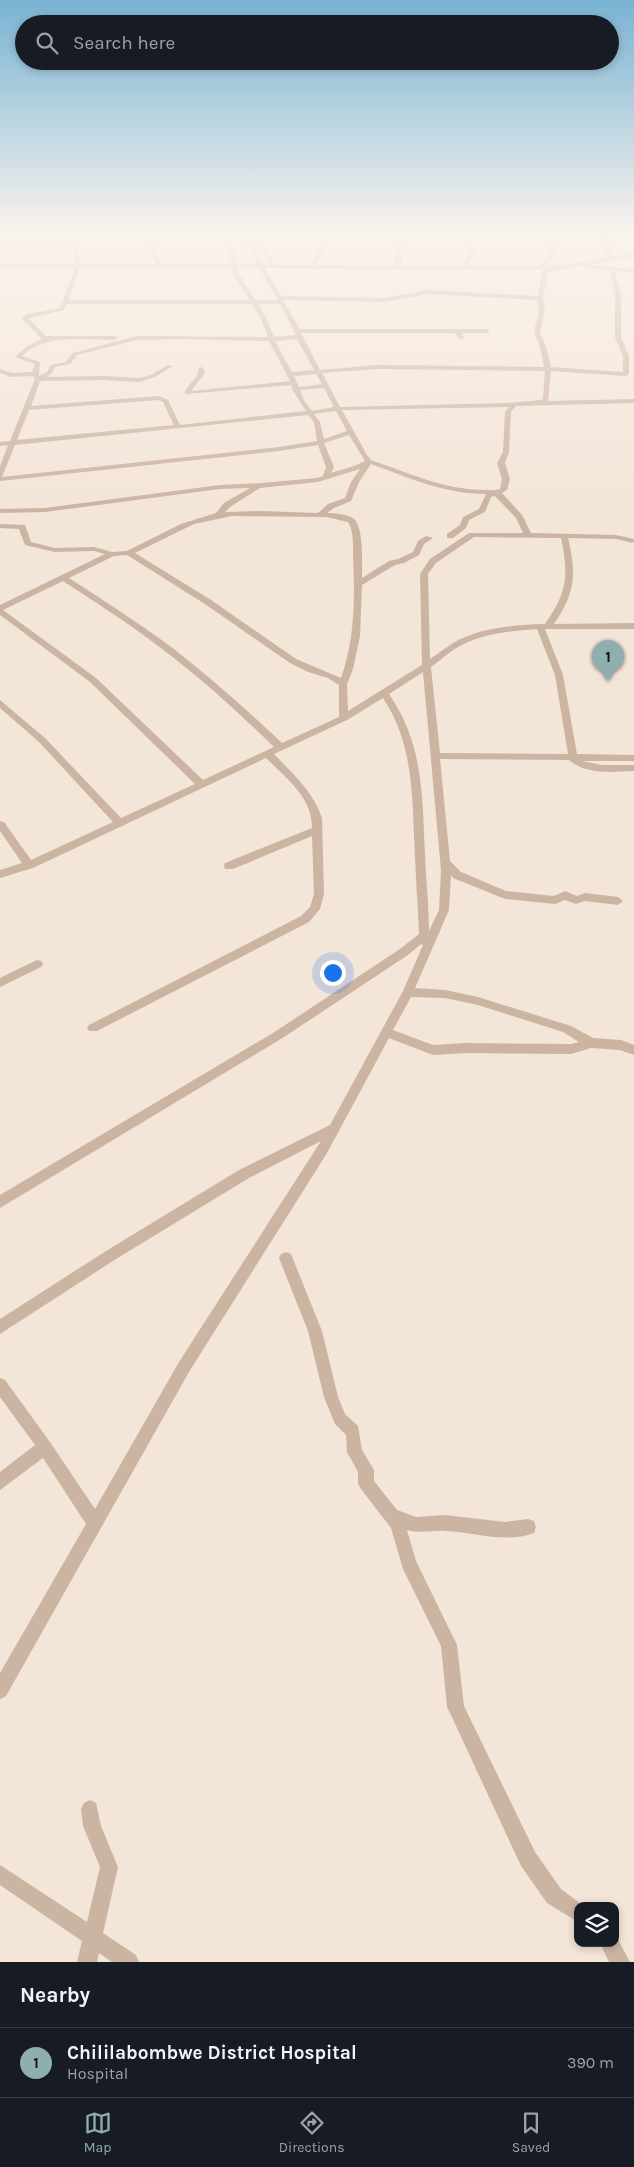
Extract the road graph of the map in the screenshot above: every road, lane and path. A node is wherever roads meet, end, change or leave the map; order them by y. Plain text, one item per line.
1 (31, 325) edge
2 (265, 325) edge
3 (293, 325) edge
4 (539, 325) edge
5 (618, 325) edge
6 (456, 331) junction
7 (487, 331) dead end
8 (299, 334) junction
9 (137, 338) junction
10 (461, 338) dead end
11 (51, 339) junction
12 (271, 339) junction
13 (170, 366) dead end
14 (201, 369) dead end
15 (548, 369) junction
16 (318, 370) junction
17 (0, 371) edge
18 (289, 374) junction
19 (37, 377) junction
20 (294, 386) junction
21 (326, 386) junction
22 (634, 401) edge
23 (537, 403) junction
24 (514, 404) junction
25 (27, 408) junction
26 (337, 409) junction
27 (309, 413) junction
28 (178, 427) junction
29 (351, 432) junction
30 (321, 442) junction
31 (0, 444) edge
32 (13, 444) junction
33 (369, 461) junction
34 (0, 475) edge
35 (326, 477) junction
36 (0, 479) edge
37 (262, 485) junction
38 (495, 494) junction
39 (0, 511) edge
40 (218, 515) junction
41 (320, 516) junction
42 (0, 526) edge
43 (528, 535) junction
44 (450, 536) dead end
45 (564, 536) junction
46 (429, 538) dead end
47 (632, 541) dead end
48 (129, 552) junction
49 (112, 554) junction
50 (63, 578) junction
51 (359, 584) junction
52 (0, 610) edge
53 (544, 626) junction
54 (634, 626) edge
55 (427, 666) junction
56 (342, 684) junction
57 (385, 694) junction
58 (0, 703) edge
59 (344, 718) junction
60 (280, 747) junction
61 (267, 753) junction
62 (435, 756) junction
63 (573, 757) junction
64 (634, 758) edge
65 (634, 768) edge
66 (201, 784) junction
67 (119, 822) junction
68 (0, 824) edge
69 (318, 830) junction
70 (445, 862) junction
71 (29, 865) junction
72 (229, 866) dead end
73 (0, 874) edge
74 (618, 901) dead end
75 (424, 935) junction
76 (424, 955) junction
77 (37, 964) dead end
78 (0, 982) edge
79 (408, 992) junction
80 (93, 1028) dead end
81 (386, 1032) junction
82 (591, 1043) junction
83 (634, 1050) edge
84 (335, 1128) junction
85 (0, 1202) edge
86 (286, 1258) dead end
87 (0, 1327) edge
88 (0, 1385) edge
89 (45, 1446) junction
90 (0, 1482) edge
91 (392, 1516) junction
92 (94, 1522) junction
93 (528, 1527) dead end
94 (0, 1690) edge
95 (90, 1809) dead end
96 (0, 1874) edge
97 (574, 1910) edge
98 (92, 1937) junction
99 (611, 1947) edge
100 (87, 1962) edge
101 (129, 1962) edge
102 (620, 1962) edge

1 - 11 street
2 - 12 street
3 - 8 street
4 - 15 street
5 - 15 street
6 - 7 street
6 - 8 street
6 - 10 street
8 - 12 street
8 - 16 street
9 - 11 street
9 - 12 street
9 - 19 street
11 - 19 street
12 - 18 street
13 - 19 street
14 - 20 street
15 - 16 street
15 - 23 street
16 - 18 street
16 - 21 street
17 - 19 street
18 - 20 street
19 - 25 street
20 - 21 street
20 - 27 street
21 - 26 street
22 - 23 street
23 - 24 street
24 - 26 street
24 - 38 street
25 - 28 street
25 - 32 street
26 - 27 street
26 - 29 street
27 - 28 street
27 - 30 street
28 - 32 street
29 - 30 street
29 - 33 street
30 - 35 street
30 - 36 street
31 - 32 street
32 - 34 street
33 - 35 street
33 - 38 street
33 - 41 street
35 - 37 street
37 - 39 street
37 - 40 street
38 - 43 street
38 - 44 street
40 - 41 street
40 - 48 street
41 - 51 street
42 - 49 street
43 - 45 street
43 - 55 street
45 - 47 street
45 - 53 street
46 - 51 street
48 - 49 street
48 - 56 street
49 - 50 street
50 - 52 street
50 - 60 street
51 - 56 street
52 - 66 street
53 - 54 street
53 - 55 street
53 - 63 street
55 - 57 street
55 - 62 street
56 - 59 street
57 - 59 street
57 - 75 street
58 - 67 street
59 - 60 street
60 - 61 street
61 - 66 street
61 - 69 street
62 - 63 street
62 - 70 street
63 - 64 street
63 - 65 street
66 - 67 street
67 - 71 street
68 - 71 street
69 - 72 street
69 - 80 street
70 - 74 street
70 - 76 street
71 - 73 street
75 - 76 street
75 - 85 street
76 - 79 street
77 - 78 street
79 - 81 street
79 - 82 street
81 - 82 street
81 - 84 street
82 - 83 street
84 - 87 street
84 - 92 street
86 - 91 street
88 - 89 street
89 - 90 street
89 - 92 street
91 - 93 street
91 - 97 street
92 - 94 street
95 - 98 street
96 - 98 street
98 - 100 street
98 - 101 street
99 - 102 street

